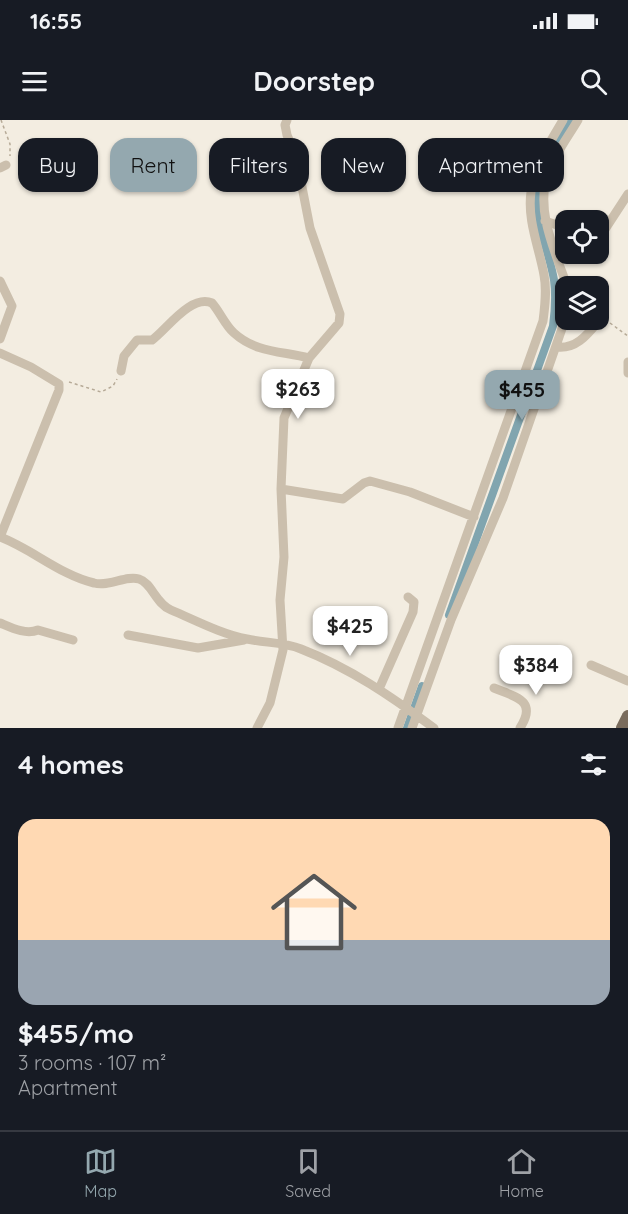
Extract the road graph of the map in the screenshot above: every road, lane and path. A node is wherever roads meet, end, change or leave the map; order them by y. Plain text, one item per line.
1 (1, 120) edge
2 (287, 120) edge
3 (563, 120) edge
4 (578, 120) edge
5 (557, 138) edge
6 (563, 138) edge
7 (5, 164) edge
8 (530, 192) edge
9 (544, 192) edge
10 (628, 194) edge
11 (546, 221) junction
12 (609, 223) edge
13 (555, 224) edge
14 (564, 276) edge
15 (0, 281) edge
16 (609, 322) edge
17 (562, 330) edge
18 (590, 330) edge
19 (628, 336) edge
20 (0, 339) edge
21 (556, 347) junction
22 (0, 353) edge
23 (309, 358) junction
24 (628, 362) edge
25 (121, 371) joint
26 (628, 373) edge
27 (59, 384) junction
28 (281, 489) junction
29 (474, 517) junction
30 (0, 537) edge
31 (408, 597) dead end
32 (0, 623) edge
33 (128, 635) dead end
34 (248, 639) junction
35 (73, 640) dead end
36 (281, 644) junction
37 (591, 665) dead end
38 (628, 681) edge
39 (494, 688) dead end
40 (379, 689) junction
41 (411, 711) junction
42 (628, 716) edge
43 (257, 728) edge
44 (398, 728) edge
45 (412, 728) edge
46 (434, 728) edge
47 (520, 728) edge
48 (622, 728) edge

1 - 7 path
2 - 23 street
3 - 5 street
4 - 6 street
8 - 29 street
9 - 11 street
10 - 12 street
11 - 13 street
11 - 14 street
15 - 20 street
16 - 19 path
17 - 21 street
18 - 21 street
21 - 41 street
22 - 27 street
23 - 25 street
23 - 28 street
24 - 26 street
25 - 27 path
27 - 30 street
28 - 29 street
28 - 36 street
29 - 41 street
30 - 34 street
31 - 40 street
32 - 35 street
33 - 34 street
34 - 36 street
36 - 40 street
36 - 43 street
37 - 38 street
39 - 47 street
40 - 41 street
41 - 44 street
41 - 45 street
41 - 46 street
42 - 48 main road

